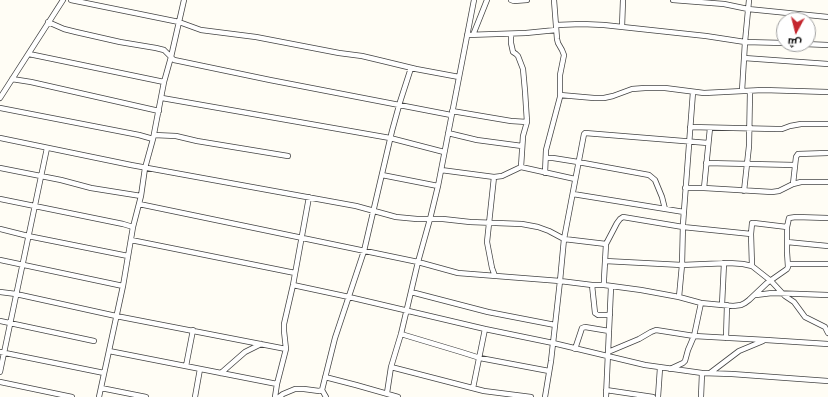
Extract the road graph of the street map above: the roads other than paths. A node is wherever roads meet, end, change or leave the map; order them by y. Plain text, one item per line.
1 (63, 0) edge
2 (71, 0) edge
3 (184, 0) edge
4 (474, 0) edge
5 (487, 0) edge
6 (511, 0) edge
7 (527, 0) edge
8 (554, 0) edge
9 (623, 0) edge
10 (673, 0) edge
11 (749, 0) edge
12 (706, 1) edge
13 (748, 9) junction
14 (828, 17) edge
15 (48, 22) junction
16 (179, 22) junction
17 (622, 27) junction
18 (556, 28) junction
19 (511, 34) junction
20 (467, 35) junction
21 (473, 35) junction
22 (745, 42) junction
23 (776, 43) edge
24 (816, 44) edge
25 (828, 45) edge
26 (29, 54) junction
27 (171, 57) junction
28 (744, 58) junction
29 (828, 64) edge
30 (411, 68) junction
31 (459, 77) junction
32 (12, 80) junction
33 (164, 82) junction
34 (742, 91) junction
35 (750, 91) junction
36 (693, 92) junction
37 (828, 92) edge
38 (560, 95) junction
39 (0, 98) edge
40 (162, 98) junction
41 (399, 105) junction
42 (0, 108) edge
43 (159, 111) junction
44 (452, 113) junction
45 (526, 122) junction
46 (828, 124) edge
47 (690, 127) junction
48 (710, 128) junction
49 (749, 129) junction
50 (448, 133) junction
51 (153, 137) junction
52 (0, 138) edge
53 (390, 138) junction
54 (689, 141) junction
55 (708, 143) junction
56 (522, 146) junction
57 (47, 148) junction
58 (444, 152) junction
59 (828, 153) edge
60 (288, 156) dead end
61 (546, 158) junction
62 (578, 162) junction
63 (706, 163) junction
64 (747, 164) junction
65 (795, 165) junction
66 (521, 167) junction
67 (0, 168) edge
68 (145, 168) junction
69 (441, 170) junction
70 (545, 173) junction
71 (382, 175) junction
72 (41, 176) junction
73 (494, 177) junction
74 (575, 179) junction
75 (828, 182) edge
76 (793, 184) junction
77 (438, 186) junction
78 (685, 188) junction
79 (704, 188) junction
80 (744, 191) junction
81 (573, 194) junction
82 (141, 196) junction
83 (309, 198) junction
84 (0, 199) edge
85 (139, 204) junction
86 (34, 206) junction
87 (665, 209) junction
88 (373, 211) junction
89 (684, 212) junction
90 (828, 218) edge
91 (430, 219) junction
92 (489, 223) junction
93 (133, 227) junction
94 (683, 227) junction
95 (787, 227) junction
96 (0, 230) edge
97 (751, 234) junction
98 (28, 236) junction
99 (301, 238) junction
100 (564, 239) junction
101 (131, 240) junction
102 (787, 242) junction
103 (606, 244) junction
104 (828, 246) edge
105 (364, 251) junction
106 (128, 256) junction
107 (0, 260) edge
108 (418, 262) junction
109 (605, 262) junction
110 (724, 263) junction
111 (22, 264) junction
112 (788, 264) junction
113 (828, 264) edge
114 (682, 265) junction
115 (752, 266) junction
116 (295, 273) junction
117 (495, 276) junction
118 (560, 281) junction
119 (771, 281) junction
120 (293, 285) junction
121 (592, 285) junction
122 (123, 286) junction
123 (604, 286) junction
124 (611, 286) junction
125 (0, 292) edge
126 (411, 292) junction
127 (783, 293) junction
128 (16, 294) junction
129 (828, 295) edge
130 (754, 296) junction
131 (349, 297) junction
132 (679, 297) junction
133 (701, 303) junction
134 (722, 305) junction
135 (727, 305) junction
136 (406, 310) junction
137 (610, 315) junction
138 (116, 316) junction
139 (0, 321) edge
140 (10, 323) junction
141 (555, 325) junction
142 (485, 329) junction
143 (193, 330) junction
144 (608, 331) junction
145 (828, 333) edge
146 (401, 334) junction
147 (694, 336) junction
148 (726, 338) junction
149 (766, 340) junction
150 (94, 341) dead end
151 (553, 343) junction
152 (260, 344) junction
153 (828, 344) edge
154 (286, 349) junction
155 (575, 349) junction
156 (109, 351) junction
157 (2, 352) edge
158 (608, 355) junction
159 (480, 358) junction
160 (186, 366) junction
161 (391, 367) junction
162 (660, 368) junction
163 (200, 369) junction
164 (670, 369) junction
165 (549, 371) junction
166 (0, 372) edge
167 (104, 372) junction
168 (221, 373) junction
169 (702, 373) junction
170 (710, 373) junction
171 (325, 377) junction
172 (828, 381) edge
173 (0, 382) edge
174 (277, 384) junction
175 (101, 388) junction
176 (473, 388) junction
177 (322, 390) junction
178 (606, 390) junction
179 (387, 393) junction
180 (72, 397) edge
181 (99, 397) edge
182 (146, 397) edge
183 (195, 397) edge
184 (275, 397) edge
185 (279, 397) edge
186 (326, 397) edge
187 (398, 397) edge
188 (531, 397) edge
189 (544, 397) edge
190 (606, 397) edge
191 (653, 397) edge
192 (658, 397) edge
193 (701, 397) edge

1 - 15 street
2 - 16 street
3 - 16 street
4 - 20 street
5 - 21 street
6 - 7 street
8 - 18 street
9 - 17 street
10 - 12 street
11 - 13 street
12 - 13 street
13 - 14 street
13 - 22 street
15 - 26 street
15 - 27 street
16 - 27 street
16 - 30 street
17 - 18 street
17 - 22 street
18 - 19 street
18 - 38 street
19 - 21 street
19 - 45 street
20 - 21 street
20 - 31 street
22 - 23 street
22 - 28 street
24 - 25 street
26 - 32 street
26 - 33 street
27 - 33 street
27 - 41 street
28 - 29 street
28 - 34 street
30 - 31 street
30 - 41 street
31 - 44 street
32 - 39 street
32 - 43 street
33 - 40 street
34 - 35 street
34 - 36 street
35 - 37 street
35 - 49 street
36 - 38 street
36 - 47 street
38 - 61 street
40 - 43 street
40 - 53 street
41 - 44 street
41 - 53 street
42 - 51 street
43 - 51 street
44 - 45 street
44 - 50 street
45 - 56 street
46 - 49 street
47 - 48 street
47 - 54 street
48 - 49 street
48 - 55 street
49 - 64 street
50 - 56 street
50 - 58 street
51 - 60 street
51 - 68 street
52 - 57 street
53 - 58 street
53 - 71 street
54 - 55 street
54 - 62 street
54 - 78 street
55 - 63 street
56 - 66 street
57 - 68 street
57 - 72 street
58 - 69 street
59 - 65 street
61 - 62 street
61 - 70 street
62 - 74 street
62 - 87 street
63 - 64 street
63 - 79 street
64 - 65 street
64 - 80 street
65 - 76 street
66 - 70 street
66 - 73 street
67 - 72 street
68 - 82 street
68 - 83 street
69 - 73 street
69 - 77 street
70 - 74 street
71 - 77 street
71 - 88 street
72 - 82 street
72 - 86 street
73 - 92 street
74 - 81 street
75 - 76 street
76 - 80 street
77 - 91 street
78 - 79 street
78 - 89 street
79 - 80 street
81 - 87 street
81 - 100 street
82 - 85 street
83 - 88 street
83 - 99 street
84 - 86 street
85 - 93 street
85 - 99 street
86 - 93 street
86 - 98 street
87 - 89 street
88 - 91 street
88 - 105 street
89 - 94 street
90 - 95 street
91 - 92 street
91 - 108 street
92 - 100 street
92 - 117 street
93 - 101 street
94 - 97 street
94 - 103 street
94 - 114 street
95 - 97 street
95 - 102 street
96 - 98 street
97 - 115 street
98 - 106 street
98 - 111 street
99 - 105 street
99 - 116 street
100 - 103 street
100 - 118 street
101 - 106 street
101 - 116 street
102 - 104 street
102 - 112 street
103 - 109 street
105 - 108 street
105 - 131 street
106 - 122 street
107 - 111 street
108 - 117 street
108 - 126 street
109 - 114 street
109 - 123 street
110 - 114 street
110 - 115 street
110 - 134 street
111 - 122 street
111 - 128 street
112 - 113 street
112 - 119 street
114 - 132 street
115 - 119 street
116 - 120 street
117 - 118 street
118 - 121 street
118 - 141 street
119 - 127 street
119 - 130 street
120 - 131 street
120 - 154 street
121 - 123 street
121 - 137 street
122 - 138 street
123 - 124 street
124 - 132 street
124 - 137 street
125 - 128 street
126 - 136 street
126 - 141 street
127 - 129 street
127 - 130 street
127 - 145 street
128 - 138 street
128 - 140 street
130 - 135 street
131 - 136 street
131 - 171 street
132 - 133 street
133 - 134 street
133 - 147 street
134 - 135 street
135 - 148 street
136 - 142 street
136 - 146 street
137 - 144 street
138 - 143 street
138 - 156 street
139 - 140 street
140 - 150 street
140 - 157 street
141 - 151 street
142 - 151 street
142 - 159 street
143 - 152 street
143 - 160 street
144 - 155 street
144 - 158 street
146 - 159 street
146 - 161 street
147 - 148 street
147 - 158 street
147 - 164 street
148 - 149 street
149 - 153 street
149 - 170 street
151 - 155 street
151 - 165 street
152 - 154 street
152 - 168 street
154 - 174 street
155 - 158 street
156 - 160 street
156 - 167 street
157 - 166 street
157 - 167 street
158 - 162 street
158 - 178 street
159 - 165 street
159 - 176 street
160 - 163 street
161 - 176 street
161 - 179 street
162 - 164 street
162 - 192 street
163 - 168 street
163 - 183 street
164 - 169 street
165 - 189 street
167 - 175 street
168 - 174 street
169 - 170 street
169 - 193 street
170 - 172 street
171 - 177 street
171 - 179 street
173 - 180 street
174 - 184 street
175 - 181 street
175 - 182 street
176 - 188 street
177 - 185 street
177 - 186 street
178 - 190 street
178 - 191 street
179 - 187 street

